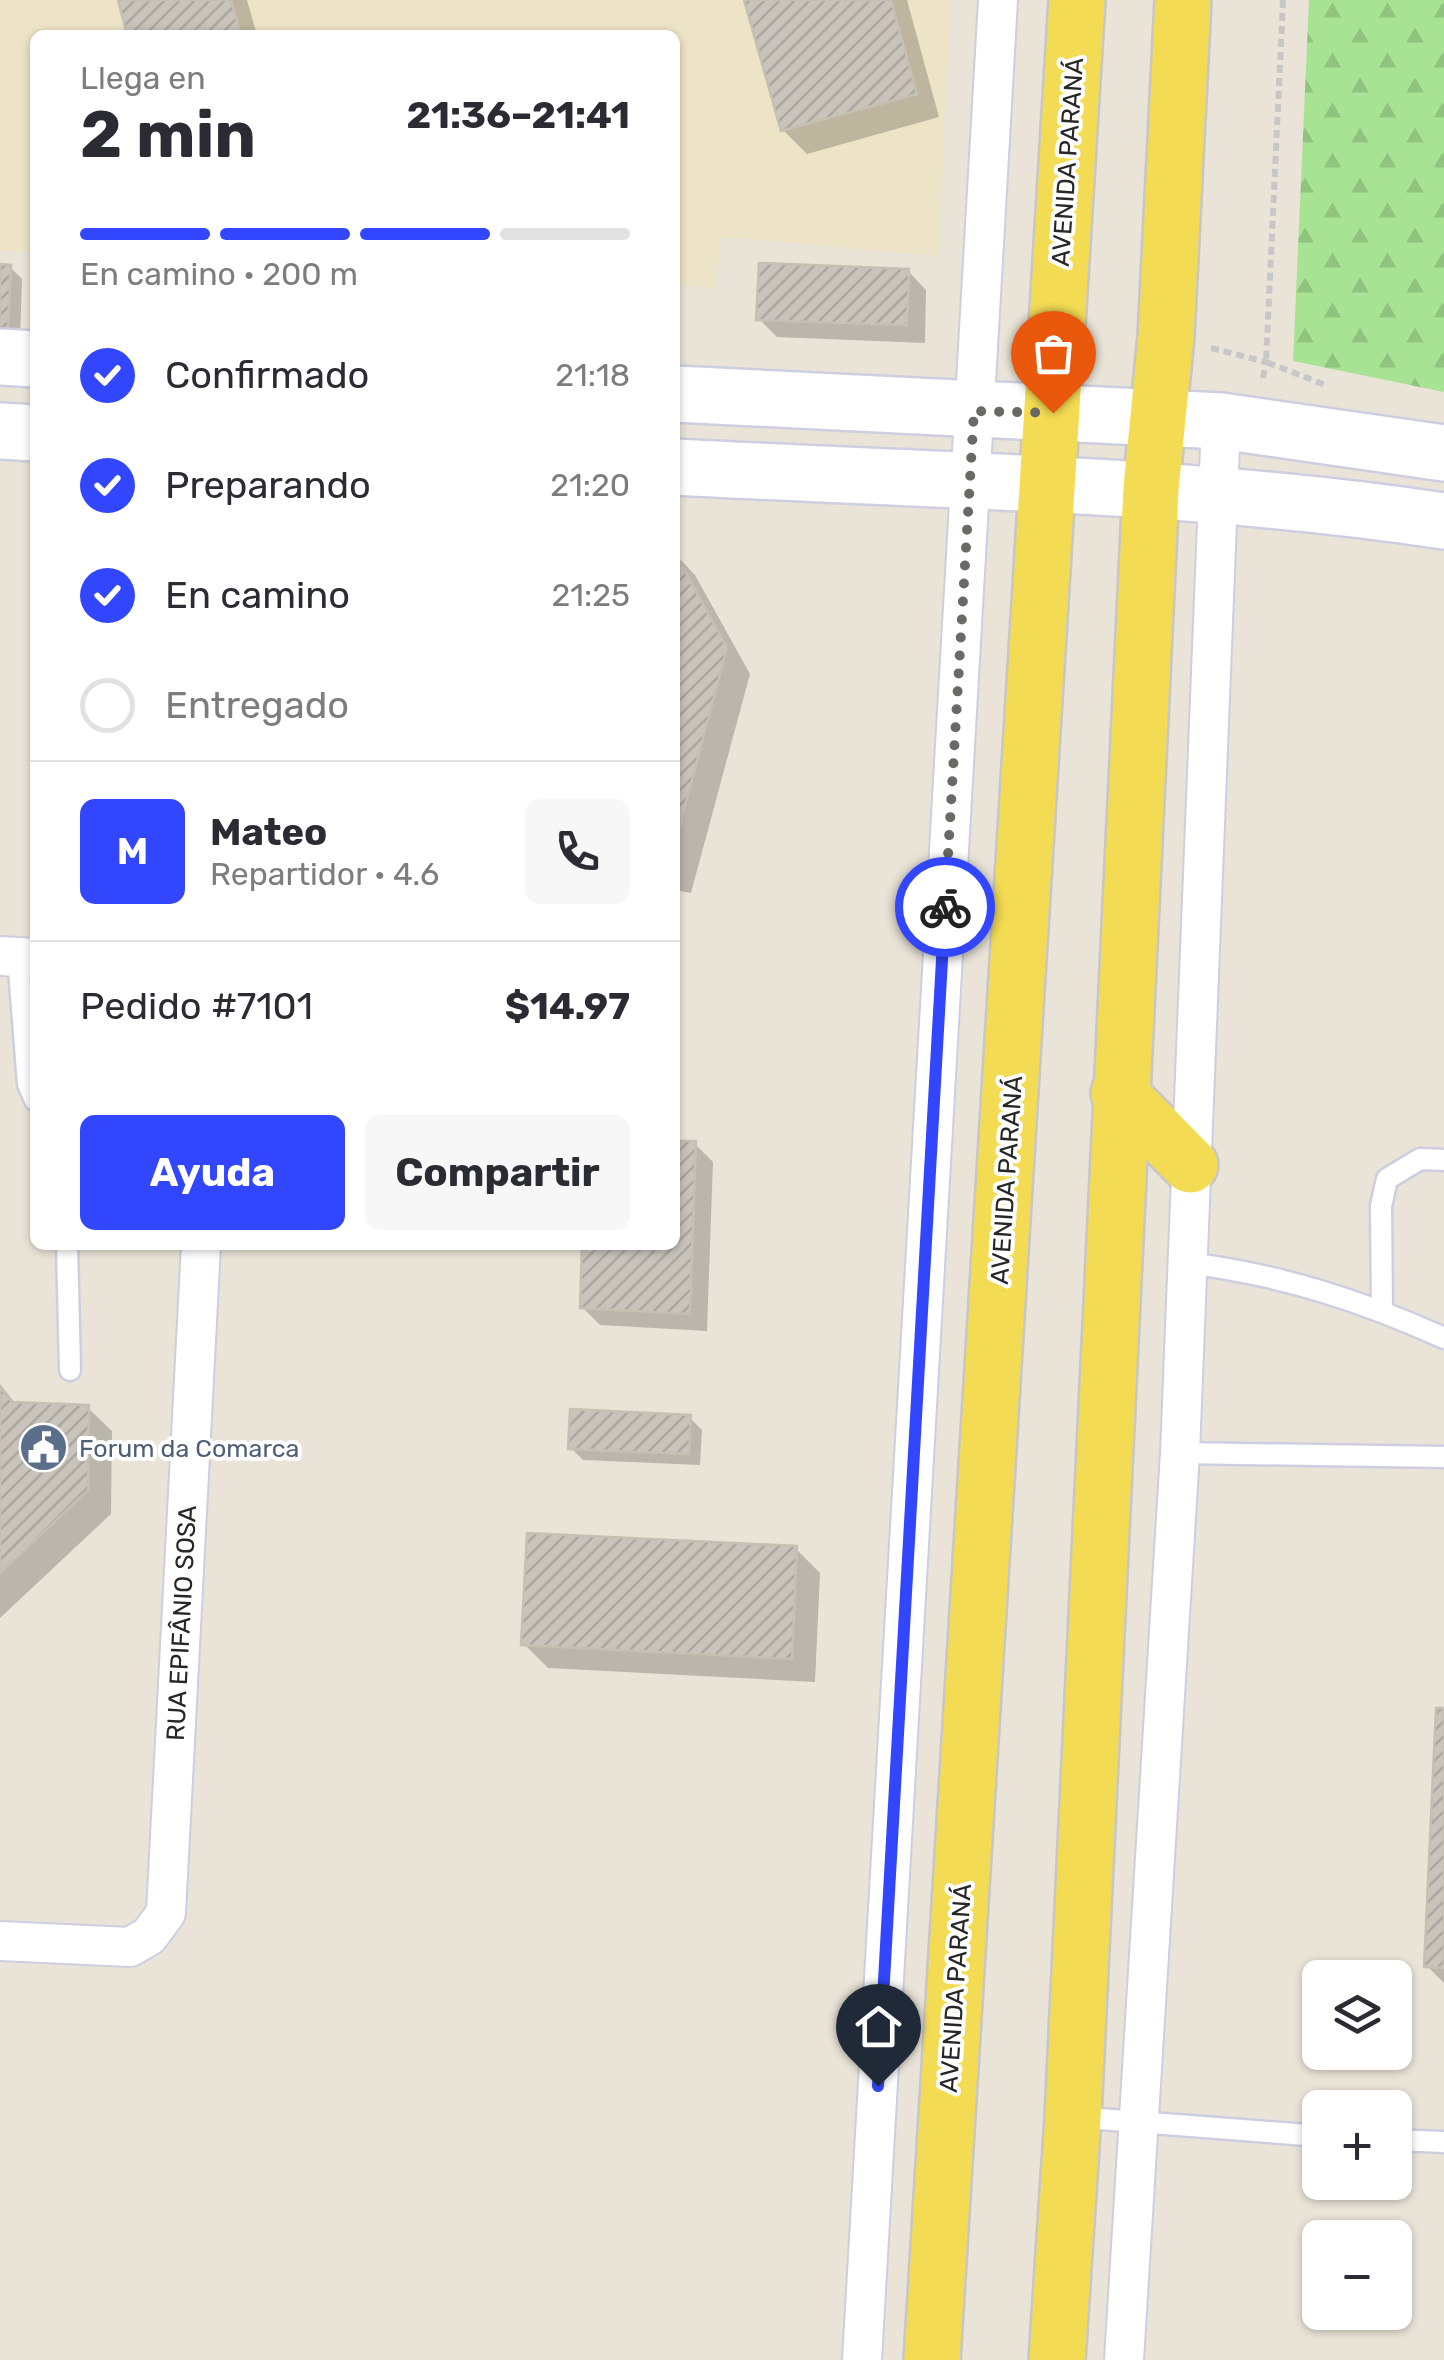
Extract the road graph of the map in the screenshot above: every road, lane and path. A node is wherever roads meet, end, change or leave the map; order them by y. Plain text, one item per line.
1 (998, 0) edge
2 (1077, 0) edge
3 (1183, 0) edge
4 (1282, 0) edge
5 (0, 358) edge
6 (30, 359) edge
7 (1266, 362) dead end
8 (680, 394) edge
9 (974, 411) junction
10 (1053, 413) junction
11 (1156, 416) junction
12 (1221, 421) junction
13 (0, 431) edge
14 (30, 433) edge
15 (1444, 454) edge
16 (680, 467) edge
17 (969, 483) junction
18 (1049, 484) junction
19 (1151, 488) junction
20 (1215, 493) junction
21 (1444, 520) edge
22 (18, 957) edge
23 (30, 1082) edge
24 (1119, 1093) junction
25 (1444, 1160) edge
26 (1190, 1166) junction
27 (67, 1250) edge
28 (201, 1250) edge
29 (1186, 1263) junction
30 (1382, 1310) junction
31 (1444, 1338) edge
32 (70, 1370) dead end
33 (1180, 1452) junction
34 (1444, 1457) edge
35 (0, 1941) edge
36 (1073, 2117) junction
37 (1138, 2119) junction
38 (1302, 2134) edge
39 (1412, 2141) edge
40 (1444, 2142) edge
41 (862, 2360) edge
42 (932, 2360) edge
43 (1056, 2360) edge
44 (1124, 2360) edge

1 - 9 street
2 - 10 main road, AVENIDA PARANÁ
3 - 11 main road
4 - 7 path
5 - 6 main road
8 - 9 main road
9 - 10 main road
9 - 17 street
10 - 11 main road
10 - 18 main road, AVENIDA PARANÁ
11 - 12 main road
11 - 19 main road
12 - 15 main road
12 - 20 street
13 - 14 main road
16 - 17 main road
17 - 18 main road
17 - 41 street
18 - 19 main road
18 - 42 main road, AVENIDA PARANÁ
19 - 20 main road
19 - 24 main road
20 - 21 main road
20 - 26 street
22 - 23 lane
24 - 26 main road
24 - 36 main road
25 - 30 lane
26 - 29 street
27 - 32 lane
28 - 35 street, RUA EPIFÂNIO SOSA
29 - 30 lane
29 - 33 street
30 - 31 lane
33 - 34 lane
33 - 37 street
36 - 37 lane
36 - 43 main road
37 - 38 lane
37 - 44 street
39 - 40 lane

